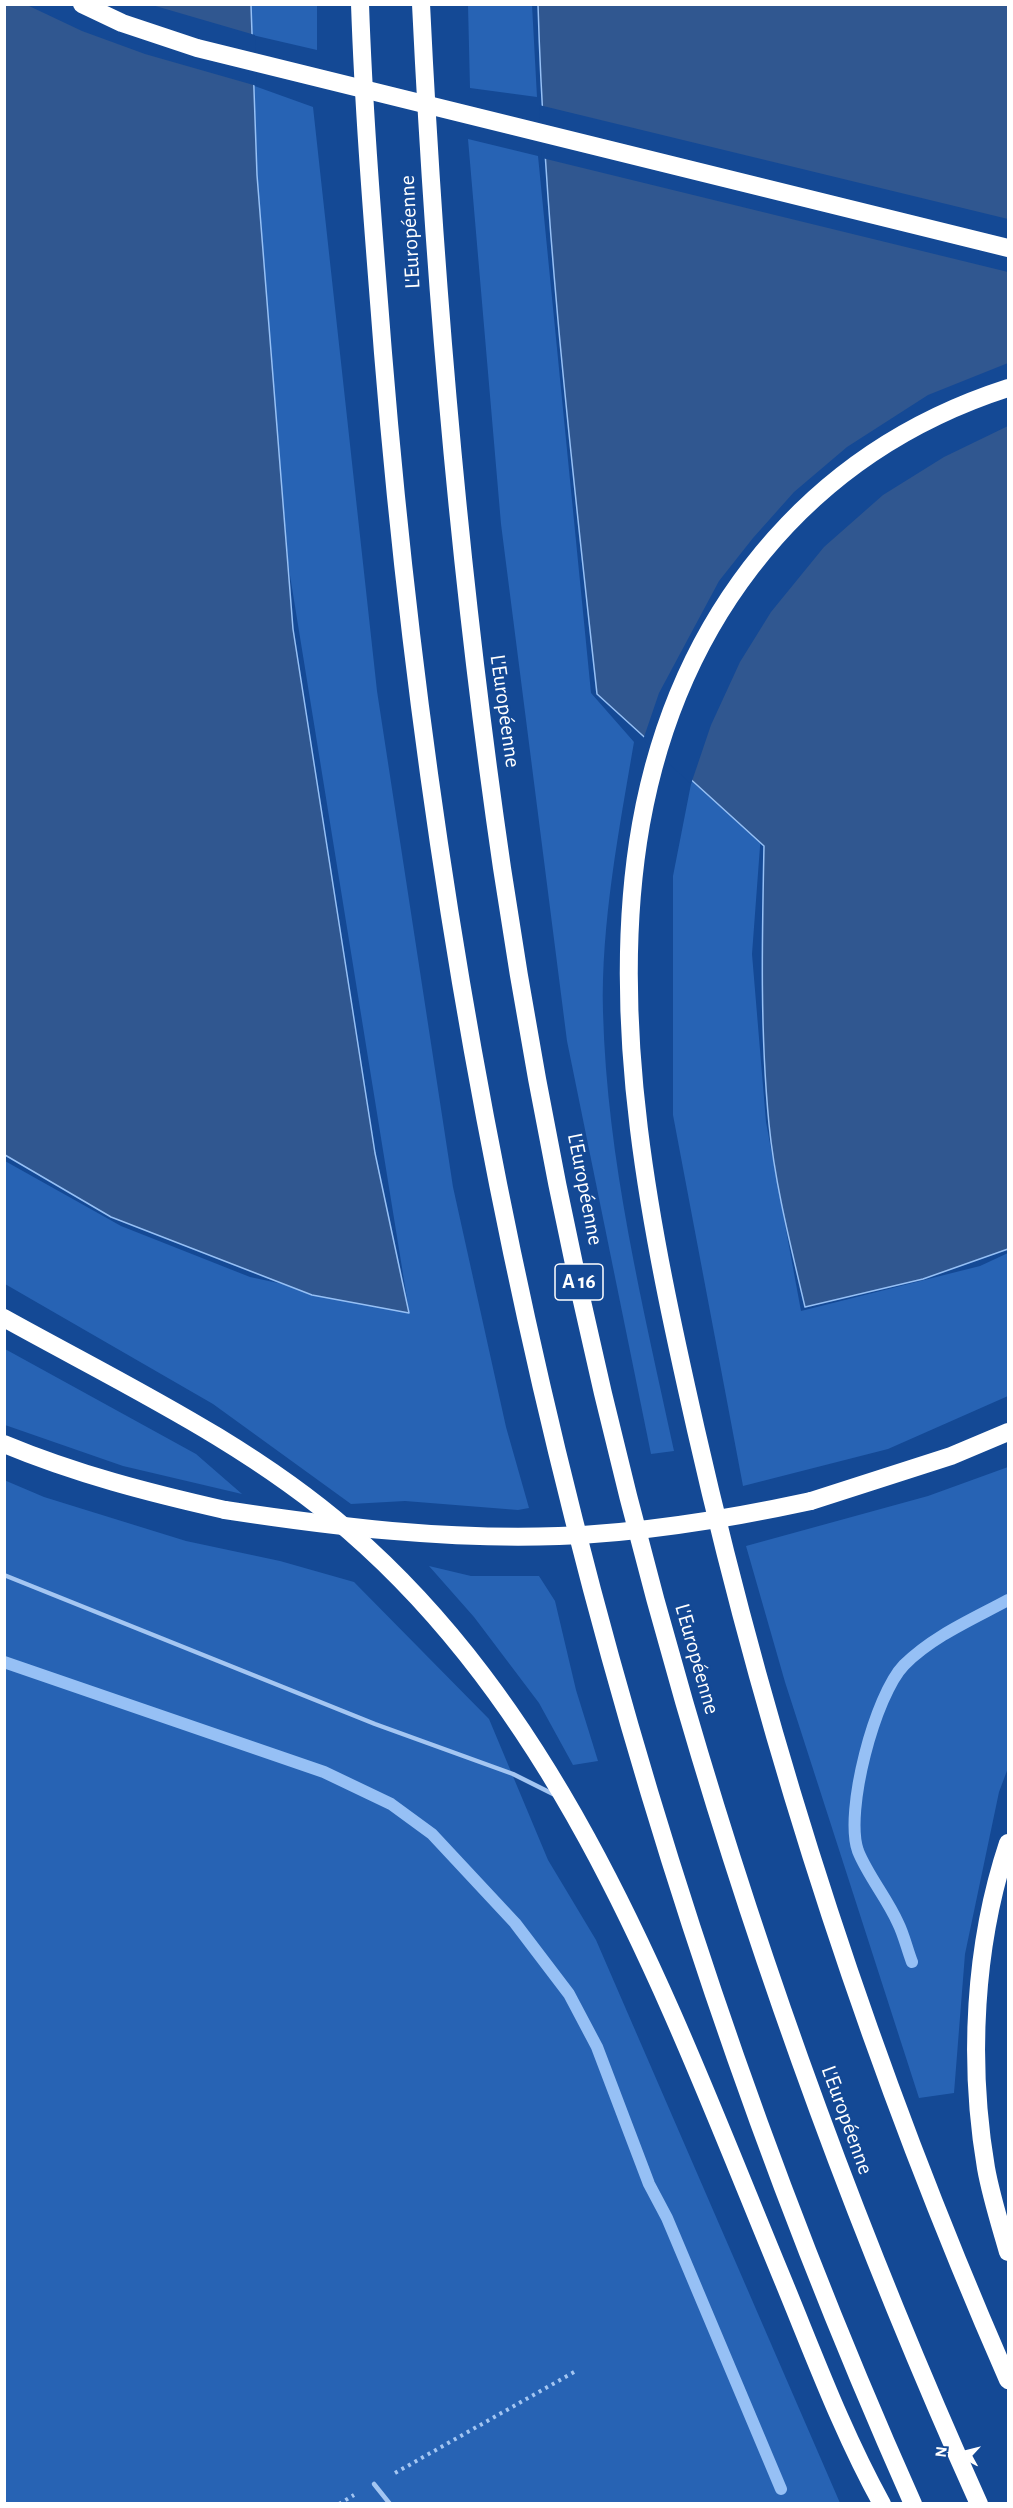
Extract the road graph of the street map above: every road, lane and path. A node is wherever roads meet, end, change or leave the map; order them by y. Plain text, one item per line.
1 (82, 4) edge
2 (360, 4) edge
3 (421, 4) edge
4 (1008, 248) edge
5 (1008, 388) edge
6 (4, 1318) edge
7 (1008, 1432) edge
8 (4, 1444) edge
9 (4, 1575) edge
10 (566, 1800) junction
11 (1008, 1843) edge
12 (1008, 2252) edge
13 (576, 2371) dead end
14 (1008, 2380) edge
15 (374, 2484) junction
16 (339, 2504) edge
17 (390, 2504) edge
18 (882, 2504) edge
19 (913, 2504) edge
20 (979, 2504) edge

1 - 4 highway, bridge
2 - 19 highway, L'Européenne / A 16
3 - 20 highway, L'Européenne / A 16
5 - 14 highway
6 - 10 highway
7 - 8 highway, bridge
9 - 10 lane
10 - 18 highway
11 - 12 highway
13 - 15 path
15 - 16 path
15 - 17 lane

